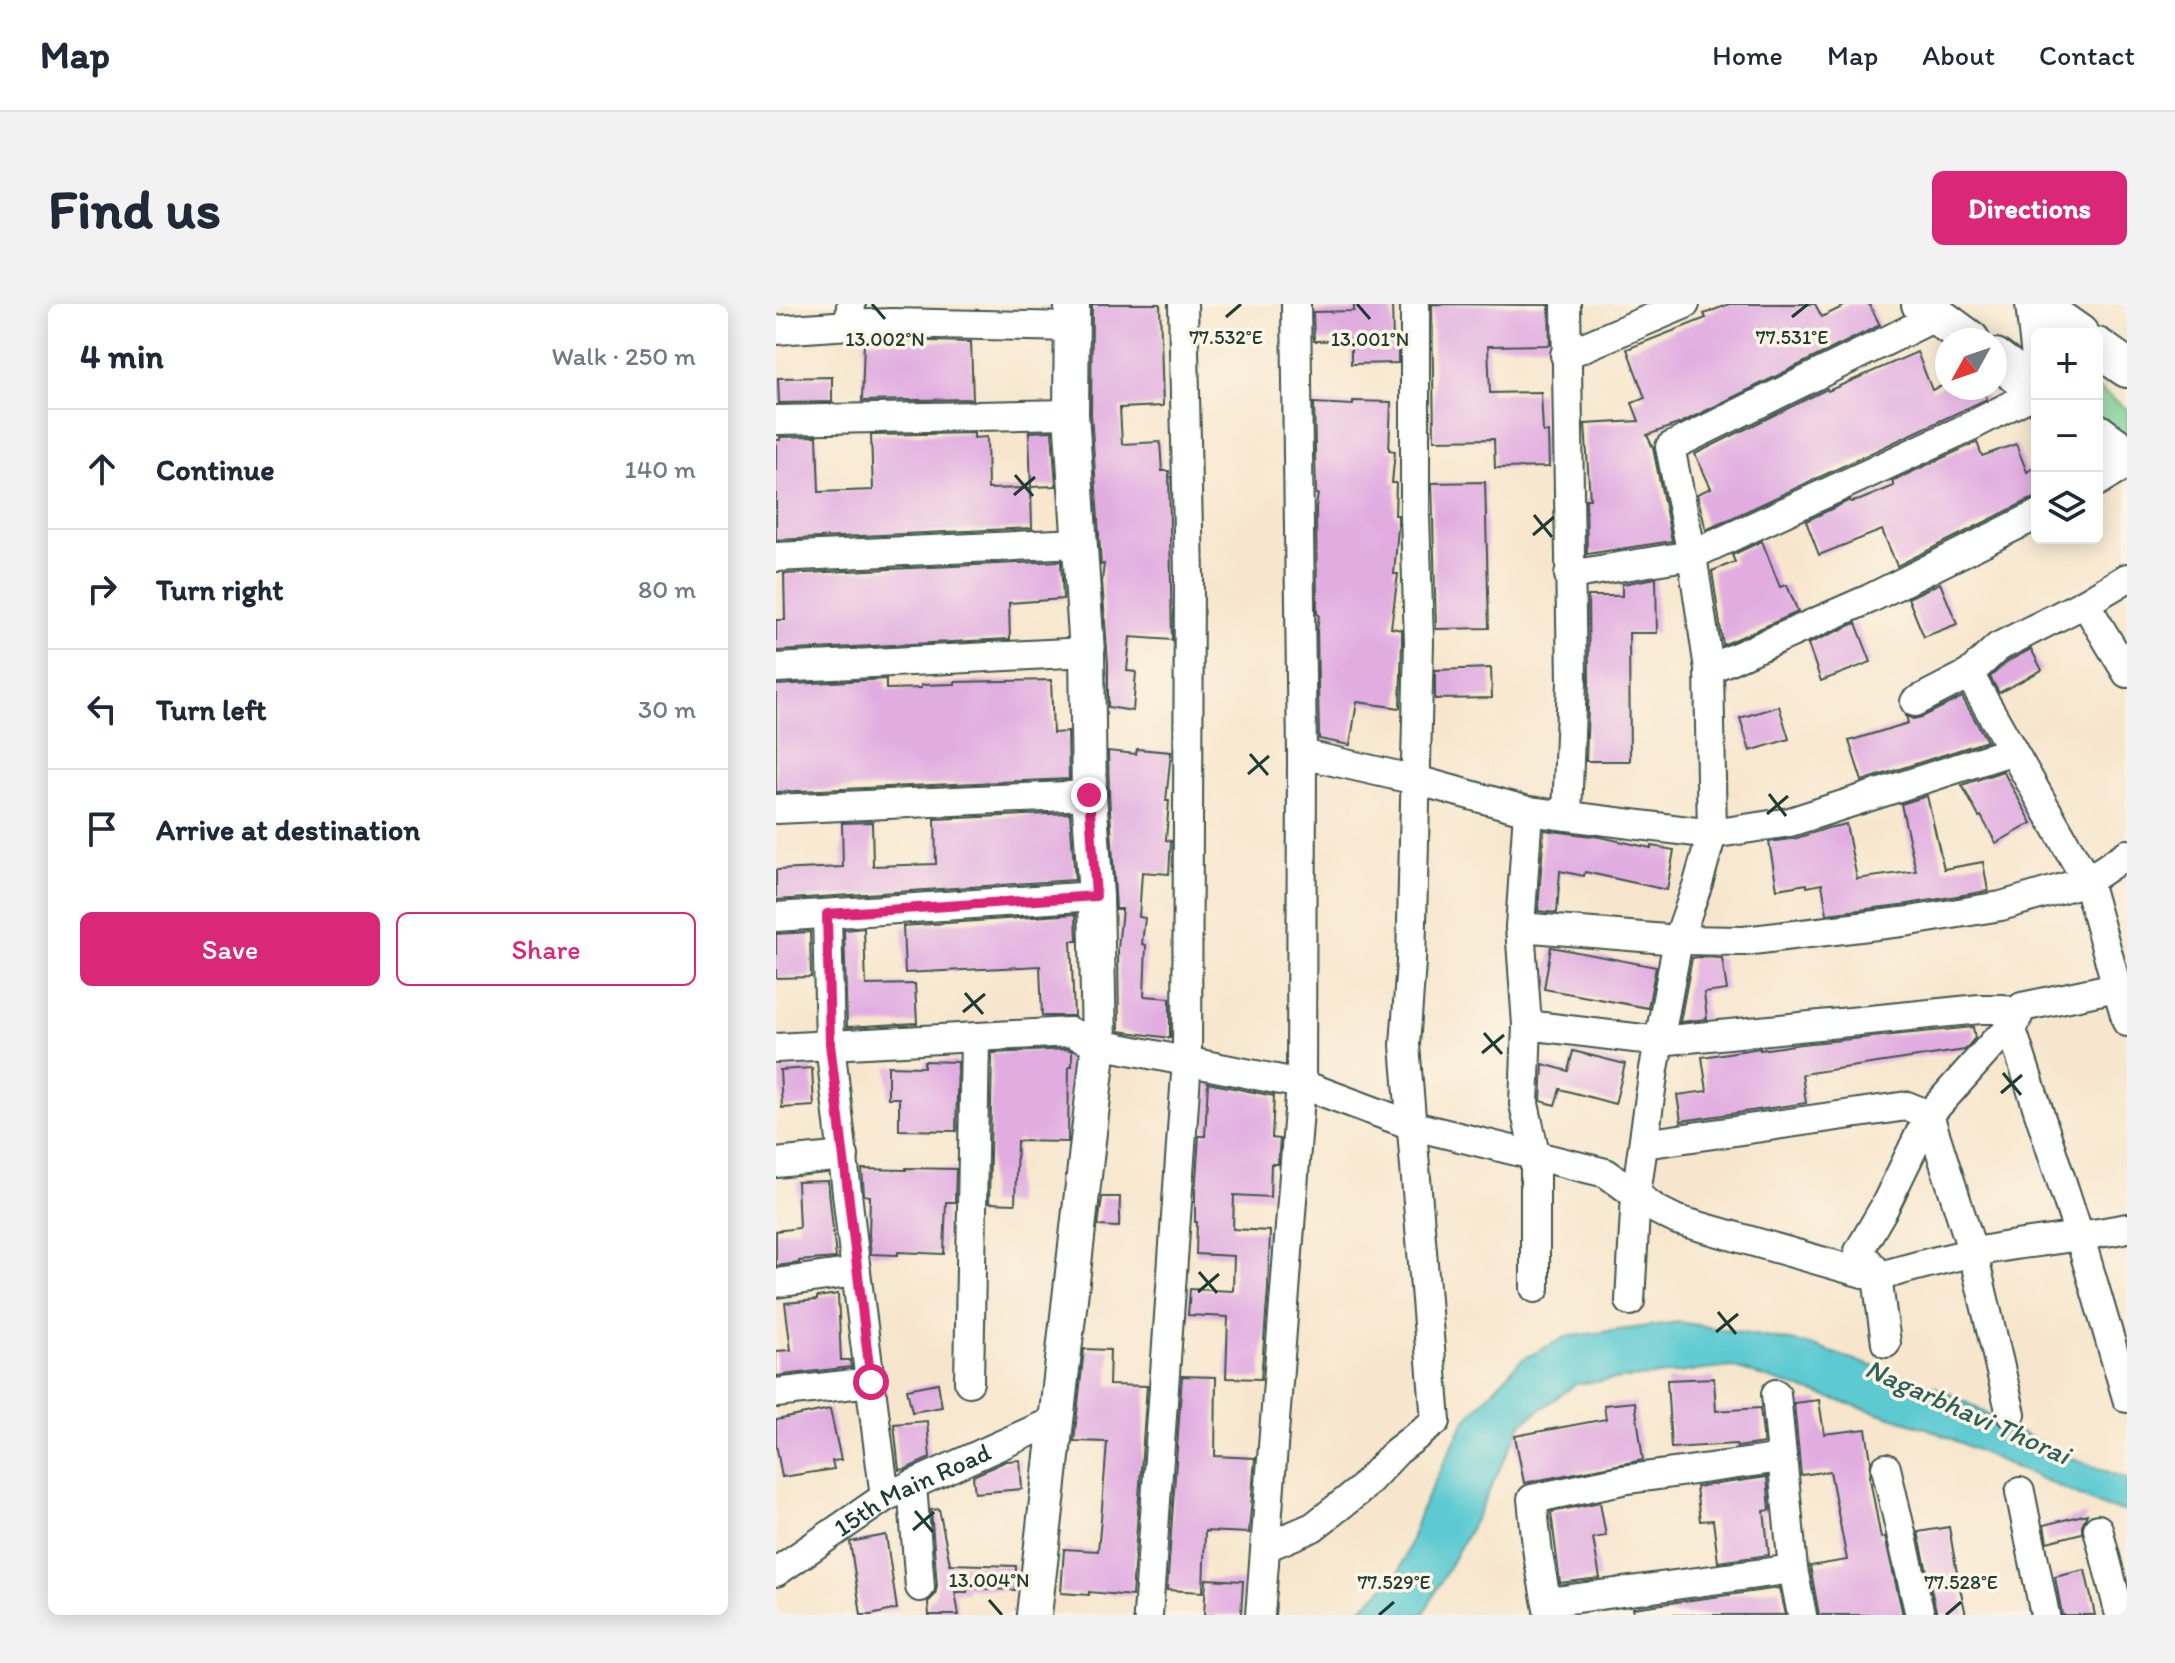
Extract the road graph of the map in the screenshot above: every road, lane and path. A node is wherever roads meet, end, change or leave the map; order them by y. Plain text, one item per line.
1 (1183, 304) edge
2 (1296, 304) edge
3 (1415, 304) edge
4 (1566, 304) edge
5 (1685, 304) edge
6 (2030, 304) edge
7 (2036, 304) edge
8 (1929, 310) edge
9 (850, 314) edge
10 (960, 314) edge
11 (1072, 315) edge
12 (1954, 328) edge
13 (2033, 328) edge
14 (2070, 328) edge
15 (776, 330) edge
16 (2103, 351) edge
17 (1565, 355) junction
18 (2007, 367) edge
19 (2127, 368) edge
20 (2031, 385) edge
21 (2031, 393) edge
22 (1071, 414) junction
23 (776, 420) edge
24 (2103, 437) edge
25 (2127, 455) edge
26 (2127, 464) edge
27 (2103, 478) edge
28 (2031, 518) edge
29 (1079, 543) junction
30 (1692, 555) junction
31 (776, 557) edge
32 (1569, 575) junction
33 (2127, 578) edge
34 (2085, 603) junction
35 (1087, 652) junction
36 (776, 668) edge
37 (1709, 669) junction
38 (2127, 673) edge
39 (1969, 674) junction
40 (1915, 702) dead end
41 (2011, 751) junction
42 (1302, 754) junction
43 (1416, 780) junction
44 (1089, 795) junction
45 (776, 809) edge
46 (1528, 811) junction
47 (1567, 816) junction
48 (1712, 834) junction
49 (2127, 854) edge
50 (2087, 881) junction
51 (1096, 896) junction
52 (827, 914) junction
53 (776, 917) edge
54 (1520, 927) junction
55 (1678, 940) junction
56 (2116, 987) junction
57 (2127, 1022) edge
58 (1527, 1025) junction
59 (2012, 1030) junction
60 (975, 1038) junction
61 (1659, 1041) junction
62 (830, 1044) junction
63 (1099, 1044) junction
64 (776, 1048) edge
65 (1187, 1060) junction
66 (1301, 1084) junction
67 (1929, 1115) junction
68 (1414, 1126) junction
69 (1644, 1144) junction
70 (1535, 1154) junction
71 (844, 1156) junction
72 (776, 1163) edge
73 (1636, 1194) junction
74 (2127, 1228) edge
75 (2080, 1238) junction
76 (1973, 1253) junction
77 (856, 1272) junction
78 (1877, 1277) junction
79 (776, 1283) edge
80 (1535, 1288) dead end
81 (1630, 1301) dead end
82 (1886, 1343) dead end
83 (871, 1382) junction
84 (969, 1382) dead end
85 (776, 1393) edge
86 (1776, 1394) dead end
87 (2127, 1398) edge
88 (2011, 1414) dead end
89 (1056, 1420) junction
90 (1782, 1458) junction
91 (1886, 1468) dead end
92 (912, 1485) junction
93 (2020, 1492) dead end
94 (885, 1497) junction
95 (2098, 1529) dead end
96 (1266, 1547) junction
97 (1793, 1569) junction
98 (776, 1572) edge
99 (920, 1587) dead end
100 (1549, 1608) edge
101 (1034, 1615) edge
102 (1148, 1615) edge
103 (1260, 1615) edge
104 (1802, 1615) edge
105 (1920, 1615) edge
106 (2045, 1615) edge
107 (2120, 1615) edge

1 - 65 street
2 - 42 street
3 - 43 street
4 - 17 street
5 - 17 street
6 - 13 street
7 - 14 main road
8 - 12 main road
8 - 30 street
9 - 10 street
9 - 15 street
10 - 11 street
11 - 22 street
16 - 19 main road
17 - 32 street
18 - 20 main road
21 - 30 street
22 - 23 street
22 - 29 street
24 - 25 main road
26 - 27 street
28 - 37 street
29 - 31 street
29 - 35 street
30 - 32 street
30 - 37 street
32 - 47 street
33 - 34 street
34 - 38 street
34 - 39 street
35 - 36 street
35 - 44 street
37 - 48 street
39 - 40 street
39 - 41 street
41 - 48 street
41 - 50 street
42 - 43 street
42 - 66 street
43 - 46 street
43 - 68 street
44 - 45 street
44 - 51 street
46 - 47 street
46 - 54 street
47 - 48 street
48 - 55 street
49 - 50 street
50 - 55 street
50 - 56 street
51 - 52 street
51 - 63 street
52 - 53 street
52 - 62 street
54 - 55 street
54 - 58 street
55 - 61 street
56 - 57 street
56 - 59 street
58 - 61 street
58 - 70 street
59 - 61 street
59 - 67 street
59 - 75 street
60 - 62 street
60 - 63 street
60 - 84 street
61 - 69 street
62 - 64 street
62 - 71 street
63 - 65 street
63 - 89 street
65 - 66 street
65 - 102 street
66 - 68 street
66 - 96 street
67 - 69 street
67 - 76 street
67 - 78 street
68 - 70 street
68 - 96 street
69 - 73 street
70 - 73 street
70 - 80 street
71 - 72 street
71 - 77 street
73 - 78 street
73 - 81 street
74 - 75 street
75 - 76 street
75 - 87 street
76 - 78 street
76 - 88 street
77 - 79 street
77 - 83 street
78 - 82 street
83 - 85 street
83 - 94 street
86 - 90 street
89 - 92 street, 15th Main Road
89 - 101 street
90 - 97 street
90 - 100 street
91 - 105 street
92 - 94 street, 15th Main Road
92 - 99 street
93 - 106 street
94 - 98 street, 15th Main Road
95 - 107 street
96 - 103 street
97 - 100 street
97 - 104 street

